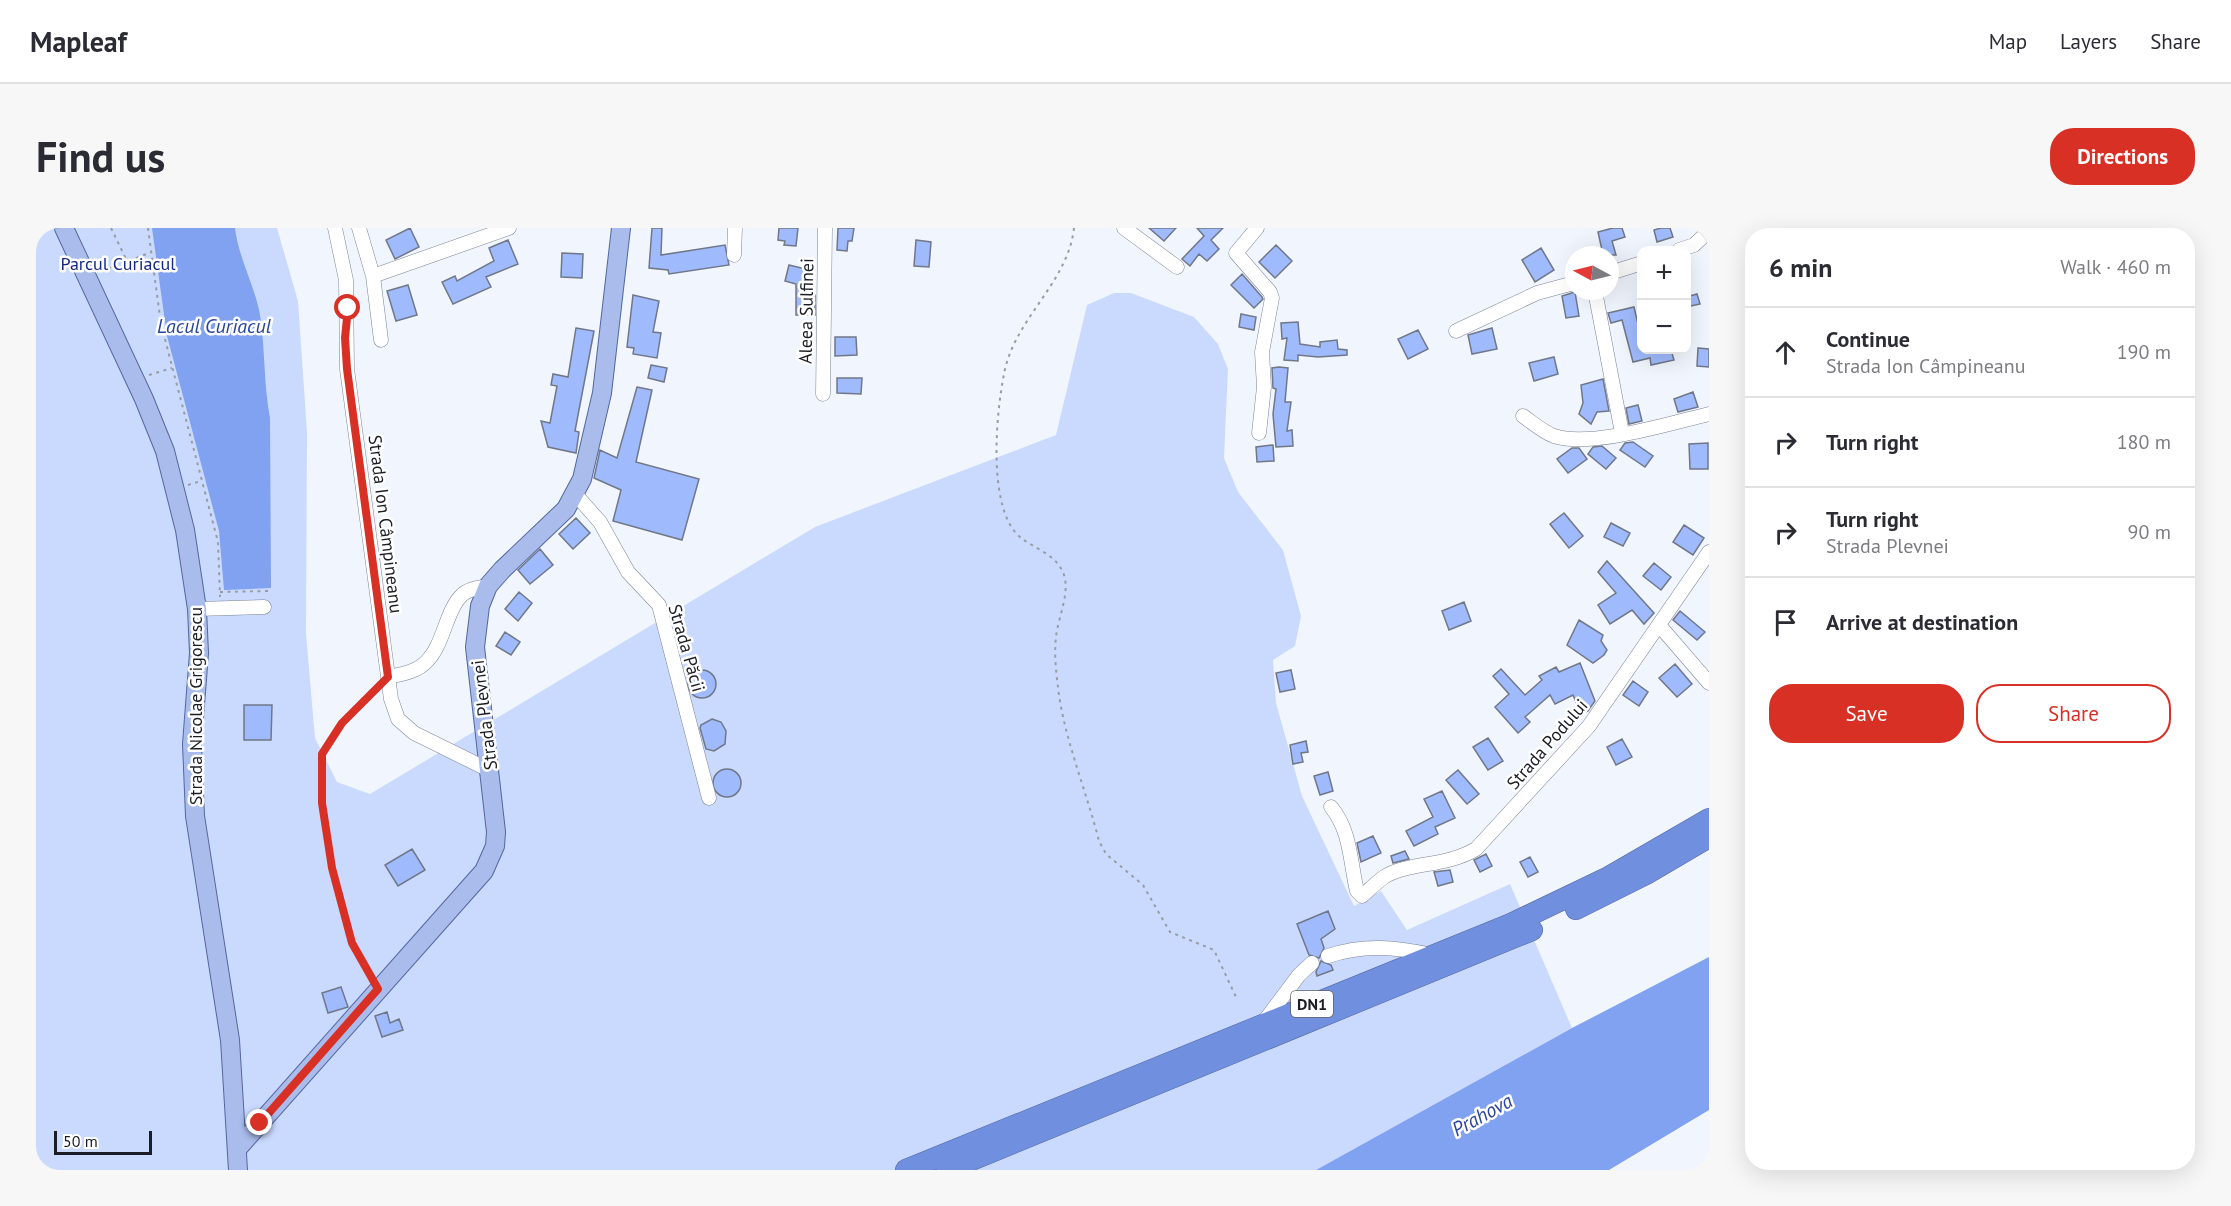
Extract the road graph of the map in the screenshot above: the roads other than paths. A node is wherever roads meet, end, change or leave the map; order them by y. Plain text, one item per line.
1 (64, 228) edge
2 (335, 228) edge
3 (359, 228) edge
4 (509, 228) edge
5 (621, 228) edge
6 (735, 228) edge
7 (825, 228) edge
8 (1124, 228) edge
9 (1257, 228) edge
10 (1709, 231) edge
11 (1691, 246) edge
12 (734, 255) dead end
13 (1637, 264) edge
14 (1177, 267) dead end
15 (1619, 270) edge
16 (373, 276) junction
17 (1565, 285) edge
18 (1598, 300) edge
19 (1456, 331) dead end
20 (381, 340) dead end
21 (823, 394) dead end
22 (1709, 414) edge
23 (1523, 416) dead end
24 (1259, 433) dead end
25 (1622, 433) junction
26 (576, 495) junction
27 (1709, 552) edge
28 (488, 586) junction
29 (264, 608) dead end
30 (197, 609) junction
31 (1659, 625) junction
32 (388, 677) junction
33 (1709, 682) edge
34 (491, 771) junction
35 (709, 798) dead end
36 (1331, 807) dead end
37 (1709, 819) edge
38 (1709, 837) edge
39 (1432, 955) junction
40 (1328, 956) dead end
41 (1312, 963) dead end
42 (1263, 1023) junction
43 (238, 1148) junction
44 (238, 1170) edge
45 (906, 1170) edge
46 (947, 1170) edge

1 - 30 main road, Strada Nicolae Grigorescu
2 - 32 street, Strada Ion Câmpineanu
3 - 16 street
4 - 16 street
5 - 26 main road, Strada Plevnei
6 - 12 street
7 - 21 street, Aleea Sulfinei
8 - 14 street
9 - 24 street
10 - 11 street
13 - 15 street
16 - 20 street
17 - 19 street
18 - 25 street
22 - 25 street
23 - 25 street
26 - 28 main road, Strada Plevnei
26 - 35 street, Strada Păcii
27 - 31 street, Strada Podului
28 - 32 street
28 - 34 main road, Strada Plevnei
29 - 30 street
30 - 43 main road, Strada Nicolae Grigorescu
31 - 33 street
31 - 36 street, Strada Podului
32 - 34 street, Strada Ion Câmpineanu
34 - 43 main road, Strada Plevnei
37 - 39 highway, DN1
38 - 46 highway, DN1
39 - 40 street
39 - 42 highway, DN1
41 - 42 street
42 - 45 highway, DN1
43 - 44 main road, Strada Nicolae Grigorescu

